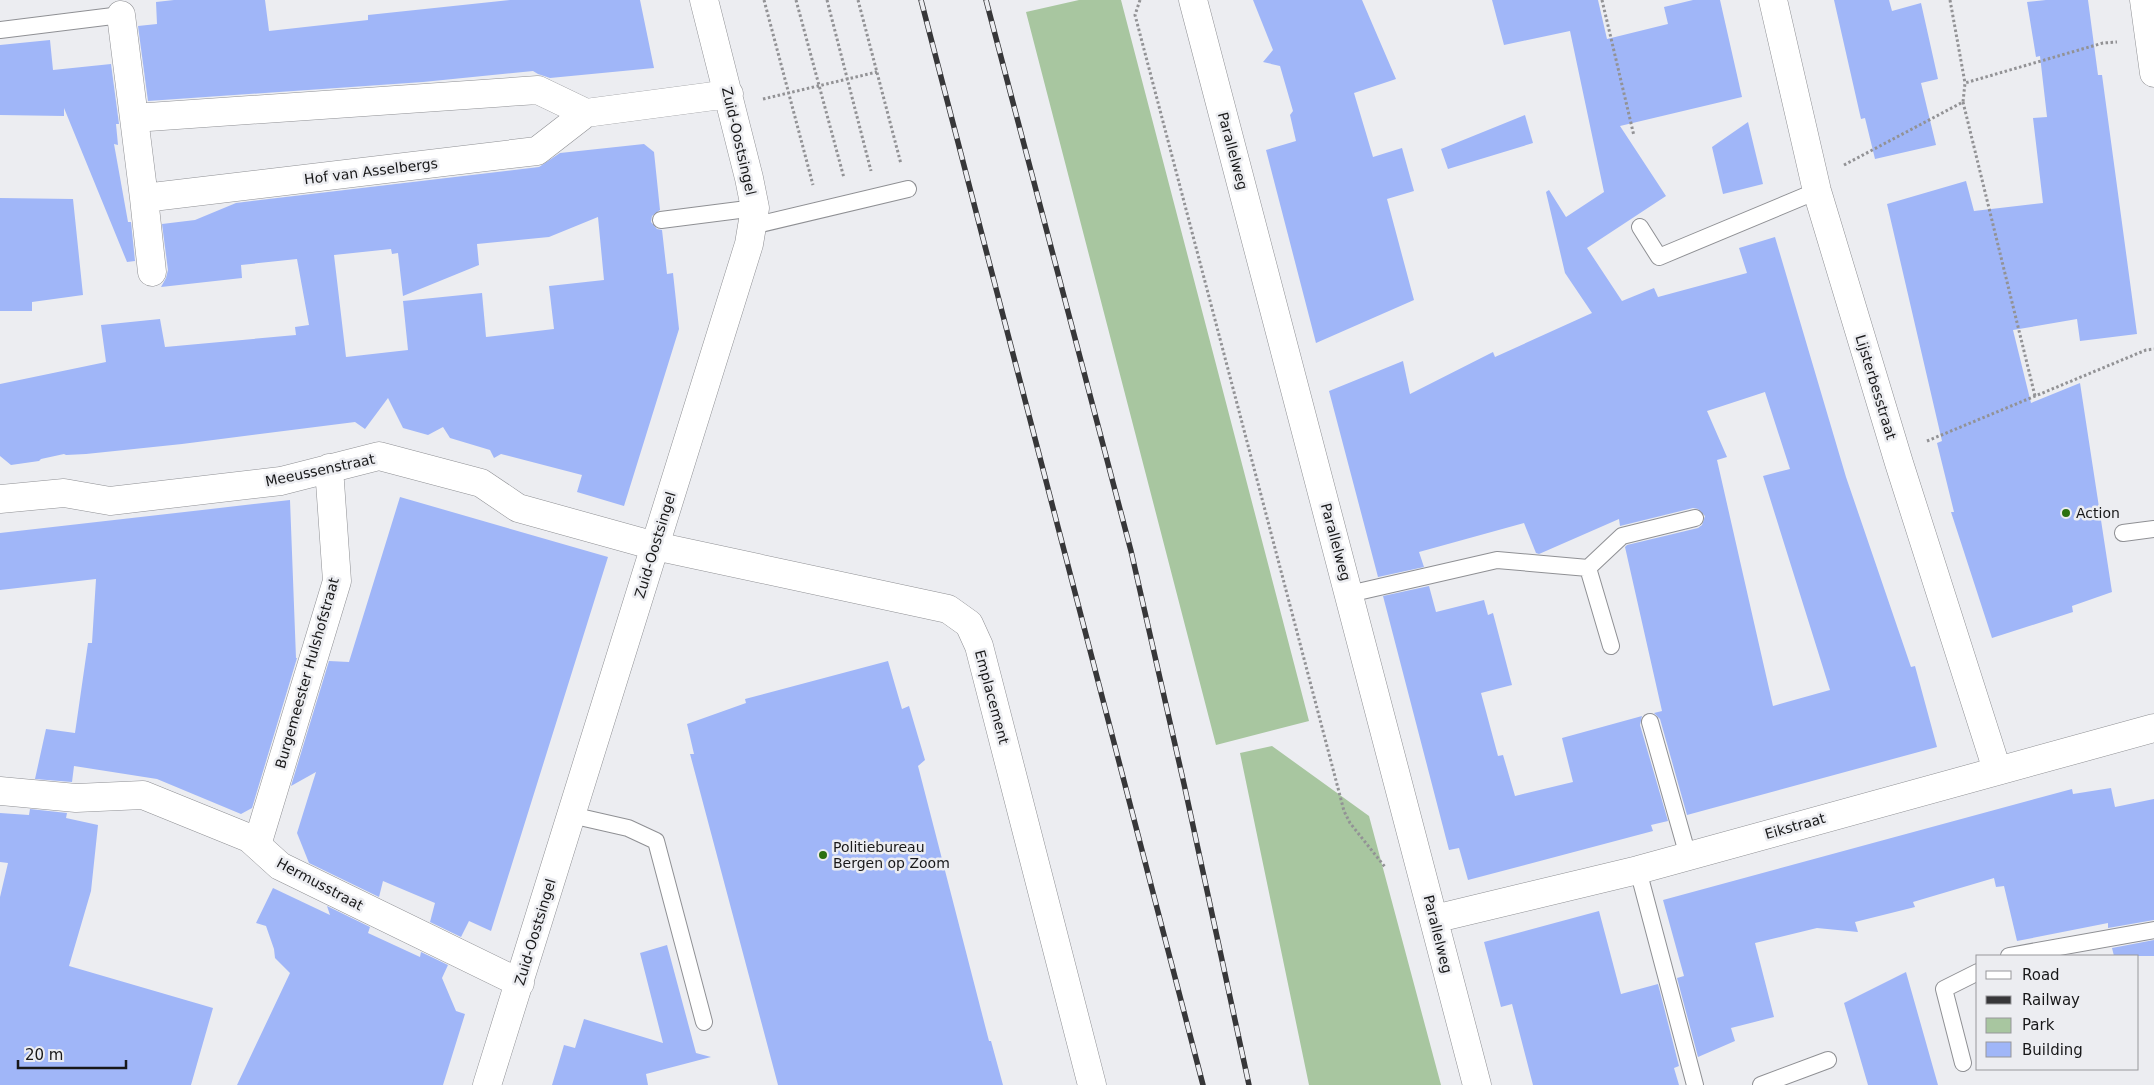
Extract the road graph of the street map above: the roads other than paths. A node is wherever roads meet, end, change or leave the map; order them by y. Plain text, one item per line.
1 (704, 0) edge
2 (1193, 0) edge
3 (1773, 0) edge
4 (2144, 0) edge
5 (121, 15) joint
6 (0, 30) edge
7 (2154, 73) edge
8 (731, 100) junction
9 (586, 113) junction
10 (134, 118) junction
11 (1816, 186) junction
12 (908, 189) road end
13 (144, 198) junction
14 (753, 217) junction
15 (661, 220) dead end
16 (1640, 226) dead end
17 (152, 272) dead end
18 (329, 468) junction
19 (0, 499) edge
20 (1695, 518) dead end
21 (2154, 529) edge
22 (2123, 533) dead end
23 (655, 546) junction
24 (1588, 568) junction
25 (1349, 594) junction
26 (1611, 646) dead end
27 (1650, 722) dead end
28 (2154, 728) edge
29 (1997, 770) junction
30 (0, 792) edge
31 (571, 815) junction
32 (257, 845) junction
33 (1688, 856) junction
34 (1638, 870) junction
35 (1434, 919) junction
36 (2154, 930) edge
37 (2014, 955) edge
38 (1976, 973) edge
39 (520, 983) junction
40 (704, 1022) dead end
41 (1828, 1060) dead end
42 (1963, 1063) dead end
43 (487, 1085) edge
44 (1092, 1085) edge
45 (1476, 1085) edge
46 (1695, 1085) edge
47 (1761, 1085) edge

1 - 8 street, Zuid-Oostsingel
2 - 25 street, Parallelweg
3 - 11 street, Lijsterbesstraat
4 - 7 street
5 - 6 lane
5 - 10 street
8 - 9 street
8 - 14 street, Zuid-Oostsingel
9 - 10 street
9 - 13 street, Hof van Asselbergs
10 - 13 street
11 - 16 lane
11 - 29 street, Lijsterbesstraat
12 - 14 lane
13 - 17 street
14 - 15 lane
14 - 23 street, Zuid-Oostsingel
18 - 19 street, Meeussenstraat
18 - 23 street, Meeussenstraat
18 - 32 street, Burgemeester Hulshofstraat
20 - 24 lane
21 - 22 lane
23 - 31 street, Zuid-Oostsingel
23 - 44 street, Emplacement
24 - 25 lane
24 - 26 lane
25 - 35 street, Parallelweg
27 - 33 lane
28 - 29 street, Eikstraat
29 - 33 street, Eikstraat
30 - 32 street, Hermusstraat
31 - 39 street, Zuid-Oostsingel
31 - 40 lane
32 - 39 street, Hermusstraat
33 - 34 street, Eikstraat
34 - 35 street, Eikstraat
34 - 46 lane
35 - 45 street, Parallelweg
36 - 37 lane
38 - 42 lane
39 - 43 street, Zuid-Oostsingel
41 - 47 lane

